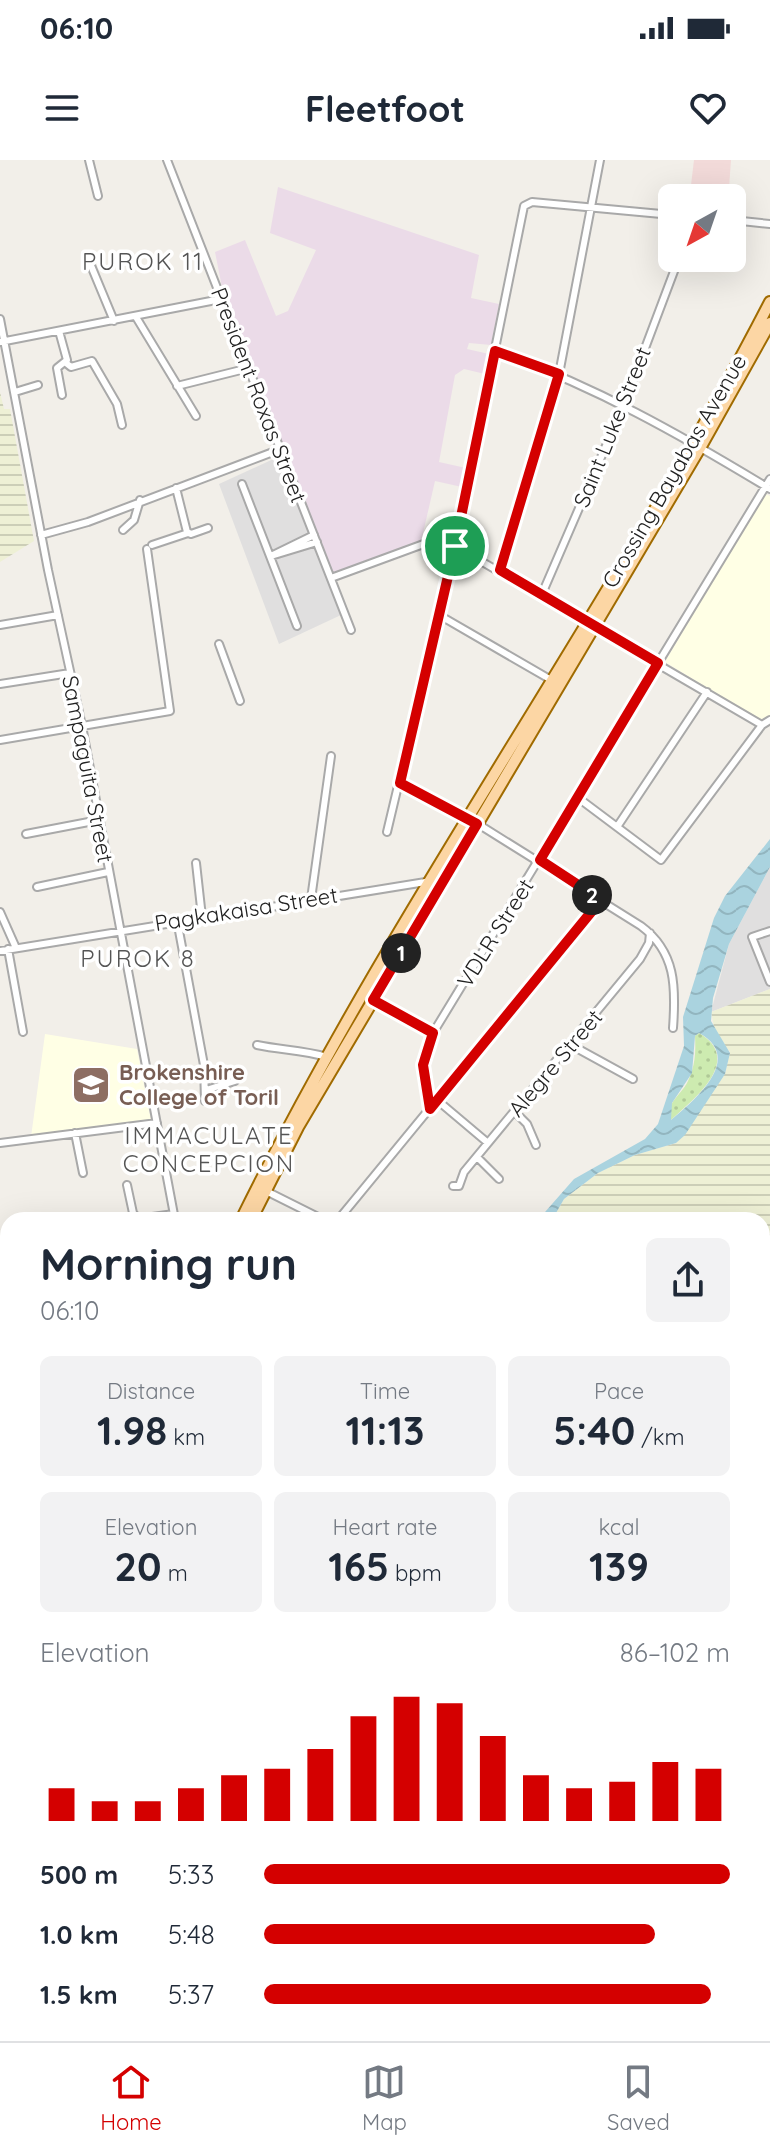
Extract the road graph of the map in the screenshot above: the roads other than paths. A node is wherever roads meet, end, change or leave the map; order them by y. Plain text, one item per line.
1 (89, 160) edge
2 (167, 160) edge
3 (600, 160) edge
4 (98, 196) dead end
5 (591, 206) junction
6 (658, 213) edge
7 (746, 221) edge
8 (770, 224) edge
9 (87, 256) dead end
10 (674, 272) edge
11 (221, 299) junction
12 (770, 302) edge
13 (136, 317) junction
14 (0, 319) edge
15 (114, 321) junction
16 (770, 323) edge
17 (59, 331) junction
18 (2, 342) edge
19 (495, 351) junction
20 (66, 363) junction
21 (249, 368) junction
22 (559, 374) junction
23 (38, 385) dead end
24 (177, 386) junction
25 (15, 392) junction
26 (62, 395) dead end
27 (624, 404) junction
28 (196, 416) dead end
29 (122, 425) dead end
30 (695, 445) junction
31 (281, 449) junction
32 (770, 479) edge
33 (242, 484) dead end
34 (767, 487) edge
35 (176, 488) junction
36 (140, 500) junction
37 (208, 528) dead end
38 (123, 530) dead end
39 (188, 533) junction
40 (41, 535) junction
41 (315, 538) junction
42 (455, 546) junction
43 (271, 556) junction
44 (500, 570) junction
45 (331, 578) junction
46 (542, 594) junction
47 (58, 615) junction
48 (439, 615) junction
49 (591, 623) junction
50 (0, 625) edge
51 (297, 626) dead end
52 (351, 630) dead end
53 (219, 644) dead end
54 (658, 663) junction
55 (70, 673) junction
56 (555, 682) junction
57 (0, 684) edge
58 (707, 692) junction
59 (240, 701) dead end
60 (770, 720) edge
61 (762, 725) junction
62 (82, 726) junction
63 (0, 740) edge
64 (331, 756) dead end
65 (400, 783) junction
66 (577, 797) junction
67 (99, 820) junction
68 (473, 821) junction
69 (617, 827) junction
70 (387, 832) dead end
71 (26, 834) dead end
72 (540, 860) junction
73 (196, 863) dead end
74 (108, 872) junction
75 (444, 879) junction
76 (432, 880) junction
77 (37, 887) dead end
78 (311, 899) junction
79 (601, 900) junction
80 (0, 912) edge
81 (202, 917) junction
82 (177, 920) junction
83 (120, 930) junction
84 (770, 931) edge
85 (650, 933) junction
86 (12, 949) junction
87 (0, 951) edge
88 (770, 982) edge
89 (368, 998) junction
90 (673, 1028) dead end
91 (23, 1032) dead end
92 (433, 1033) junction
93 (257, 1045) dead end
94 (571, 1045) junction
95 (327, 1057) junction
96 (633, 1079) dead end
97 (235, 1081) dead end
98 (206, 1090) junction
99 (437, 1100) junction
100 (205, 1101) dead end
101 (430, 1109) junction
102 (515, 1112) junction
103 (157, 1123) junction
104 (75, 1133) junction
105 (0, 1143) edge
106 (488, 1143) junction
107 (536, 1145) dead end
108 (477, 1157) junction
109 (83, 1173) dead end
110 (499, 1179) dead end
111 (127, 1185) dead end
112 (453, 1186) dead end
113 (261, 1188) junction
114 (133, 1212) edge
115 (173, 1212) edge
116 (246, 1212) edge
117 (254, 1212) edge
118 (308, 1212) edge
119 (345, 1212) edge

1 - 4 street
2 - 11 street, President Roxas Street
3 - 5 street
5 - 6 street
5 - 19 street
5 - 22 street
7 - 8 street
9 - 15 street
10 - 27 street, Saint Luke Street
11 - 13 street
11 - 21 street, President Roxas Street
12 - 30 main road, Crossing Bayabas Avenue
13 - 15 street
13 - 24 street
14 - 18 street, Sampaguita Street
15 - 17 street
16 - 30 main road, Crossing Bayabas Avenue
17 - 18 street
17 - 20 street
18 - 25 street, Sampaguita Street
19 - 22 street
19 - 42 street
20 - 26 street
20 - 29 street
21 - 24 street
21 - 31 street, President Roxas Street
22 - 27 street
22 - 44 street
23 - 25 street
24 - 28 street
25 - 40 street, Sampaguita Street
27 - 30 street
27 - 46 street, Saint Luke Street
30 - 34 street
30 - 49 main road, Crossing Bayabas Avenue
31 - 35 street
31 - 41 street, President Roxas Street
32 - 34 street, VDLR Street
33 - 43 street
34 - 54 street, VDLR Street
35 - 36 street
35 - 39 street
36 - 38 street
36 - 40 street
37 - 39 street
39 - 62 street
40 - 47 street, Sampaguita Street
41 - 43 street
41 - 45 street, President Roxas Street
42 - 44 street
42 - 45 street
42 - 48 street
43 - 51 street
44 - 46 street
45 - 52 street, President Roxas Street
46 - 49 street
47 - 50 street
47 - 55 street, Sampaguita Street
48 - 56 street
48 - 65 street
49 - 54 street
49 - 56 main road, Crossing Bayabas Avenue
53 - 59 street
54 - 58 street
54 - 66 street, VDLR Street
55 - 57 street
55 - 62 street, Sampaguita Street
56 - 68 main road, Crossing Bayabas Avenue
58 - 61 street
58 - 69 street
60 - 61 street
61 - 69 street
62 - 63 street
62 - 67 street, Sampaguita Street
64 - 78 street
65 - 68 street
65 - 70 street
66 - 69 street
66 - 72 street, VDLR Street
67 - 71 street
67 - 74 street, Sampaguita Street
68 - 72 street
68 - 75 main road, Crossing Bayabas Avenue
68 - 76 main road, Crossing Bayabas Avenue
72 - 79 street
72 - 92 street, VDLR Street
73 - 81 street
74 - 77 street
74 - 83 street, Sampaguita Street
75 - 76 street, Pagkakaisa Street
75 - 89 main road, Crossing Bayabas Avenue
76 - 78 street, Pagkakaisa Street
76 - 89 main road, Crossing Bayabas Avenue
78 - 81 street, Pagkakaisa Street
79 - 85 street
79 - 99 street
80 - 86 street
81 - 82 street, Pagkakaisa Street
82 - 83 street, Pagkakaisa Street
82 - 98 street
83 - 86 street, Pagkakaisa Street
83 - 103 street, Sampaguita Street
84 - 88 street
85 - 90 street
85 - 94 street, Alegre Street
86 - 87 street, Pagkakaisa Street
86 - 91 street
89 - 92 street
89 - 95 main road, Crossing Bayabas Avenue
89 - 113 main road, Crossing Bayabas Avenue
92 - 101 street, VDLR Street
93 - 95 street
94 - 96 street
94 - 102 street, Alegre Street
95 - 113 main road, Crossing Bayabas Avenue
97 - 98 street
98 - 100 street
99 - 101 street
99 - 106 street
101 - 119 street
102 - 106 street, Alegre Street
102 - 107 street
103 - 104 street
103 - 115 street, Sampaguita Street
104 - 105 street
104 - 109 street
106 - 108 street, Alegre Street
108 - 110 street
108 - 112 street, Alegre Street
111 - 114 street
113 - 116 main road, Crossing Bayabas Avenue
113 - 117 main road, Crossing Bayabas Avenue
113 - 118 street

